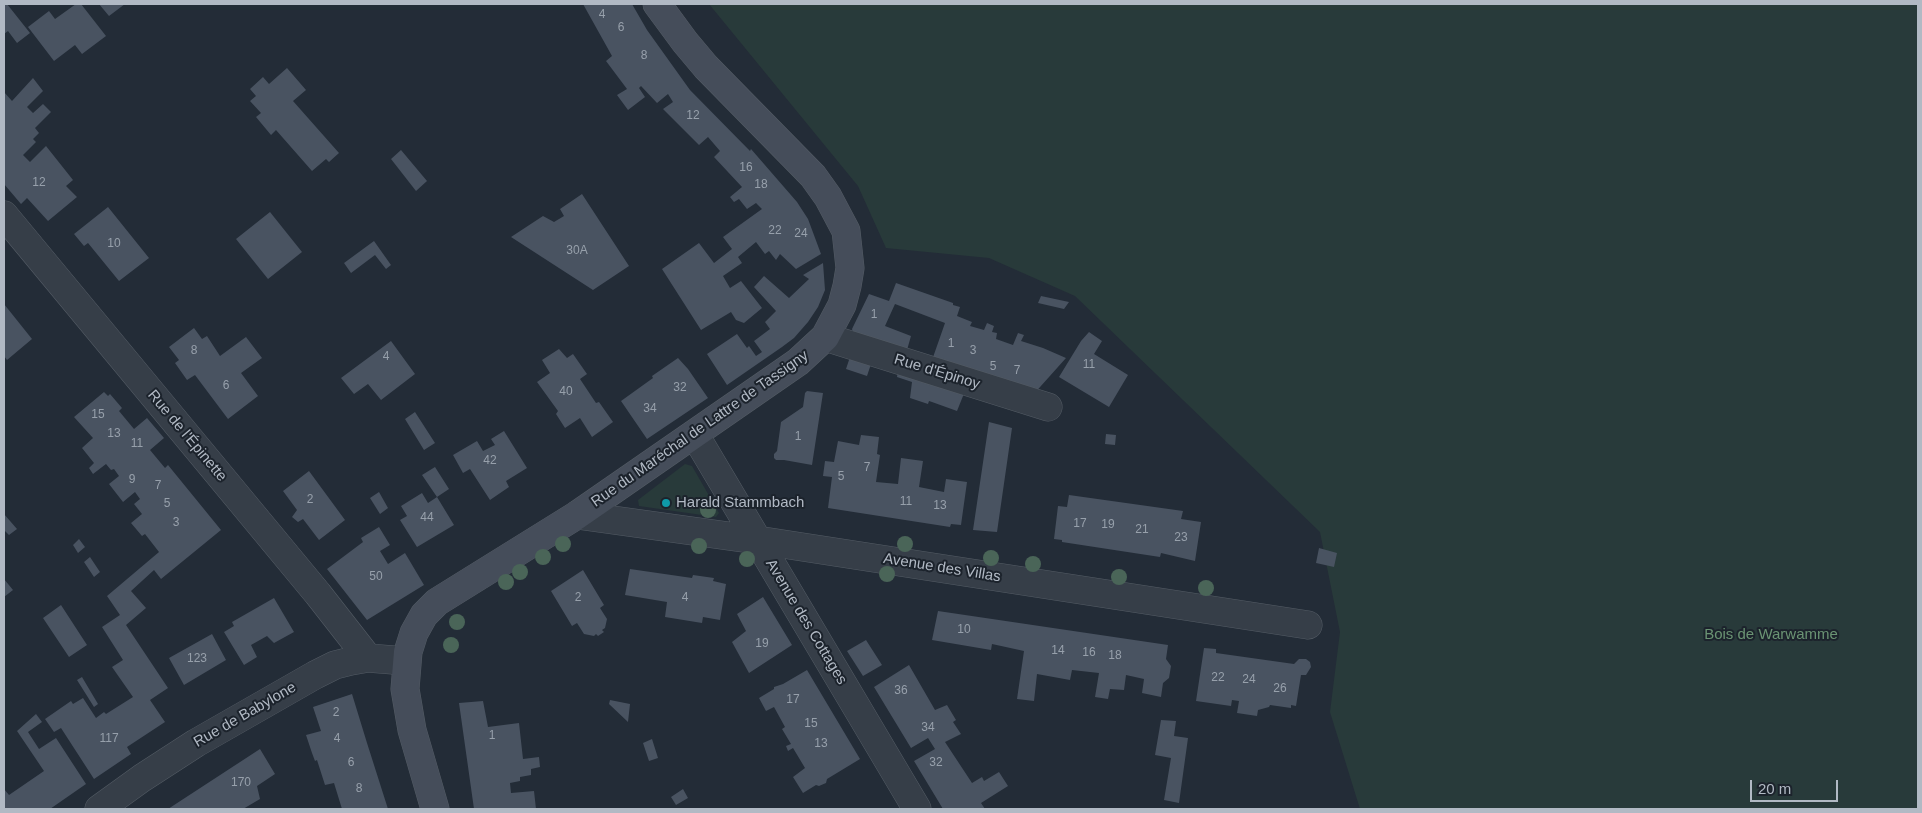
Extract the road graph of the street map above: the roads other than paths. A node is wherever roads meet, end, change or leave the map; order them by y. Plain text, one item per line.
1 (657, 4) edge
2 (4, 215) edge
3 (825, 337) junction
4 (1048, 407) dead end
5 (695, 435) junction
6 (577, 515) junction
7 (757, 540) junction
8 (1308, 624) dead end
9 (368, 658) junction
10 (406, 661) junction
11 (102, 808) edge
12 (434, 809) edge
13 (917, 809) edge

1 - 3 street, Rue du Maréchal de Lattre de Tassigny
2 - 9 street, Rue de l'Épinette
3 - 4 street, Rue d'Épinoy
3 - 5 street, Rue du Maréchal de Lattre de Tassigny
5 - 6 street, Rue du Maréchal de Lattre de Tassigny
5 - 7 street, Avenue des Cottages
6 - 7 street, Avenue des Villas
6 - 10 street, Rue du Maréchal de Lattre de Tassigny
7 - 8 street, Avenue des Villas
7 - 13 street, Avenue des Cottages
9 - 10 street, Rue de Babylone
9 - 11 street, Rue de Babylone
10 - 12 street, Rue du Maréchal de Lattre de Tassigny

